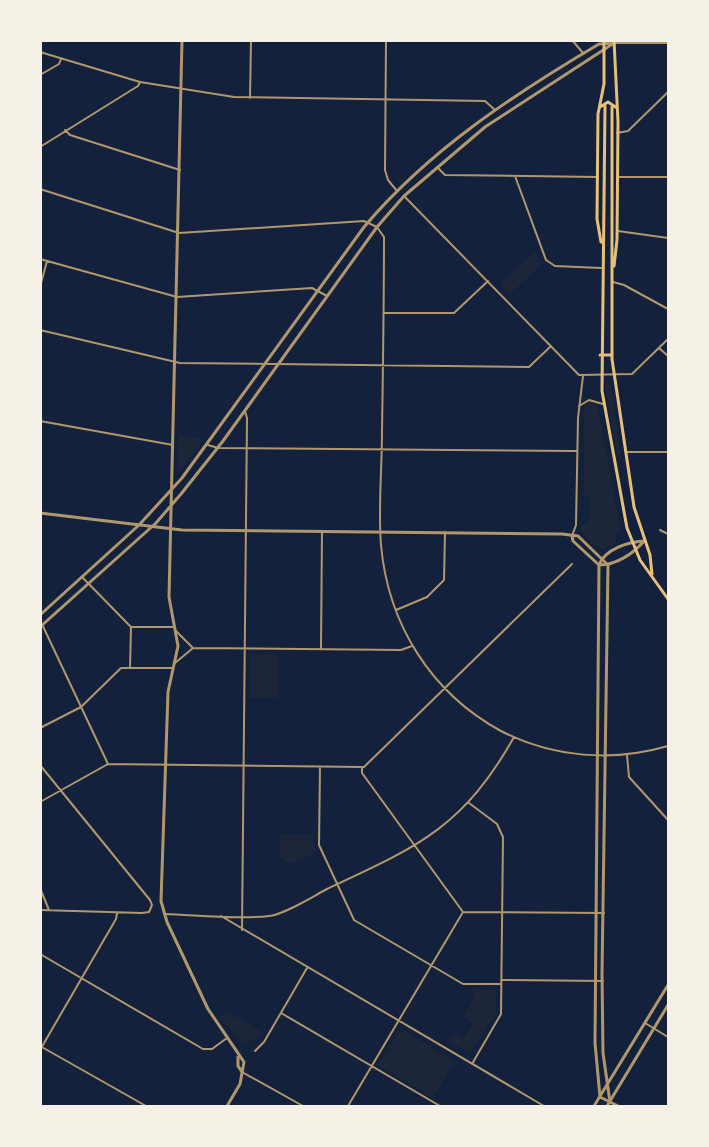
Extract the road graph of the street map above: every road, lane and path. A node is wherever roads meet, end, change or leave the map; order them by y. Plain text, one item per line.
1 (182, 40) edge
2 (251, 40) edge
3 (386, 40) edge
4 (572, 40) edge
5 (604, 42) edge
6 (614, 42) edge
7 (669, 43) edge
8 (40, 52) edge
9 (604, 52) junction
10 (584, 53) junction
11 (61, 60) junction
12 (40, 75) edge
13 (140, 82) junction
14 (182, 89) junction
15 (669, 92) edge
16 (250, 98) junction
17 (386, 100) junction
18 (605, 106) dead end
19 (612, 106) dead end
20 (599, 108) junction
21 (617, 108) junction
22 (495, 110) junction
23 (500, 118) junction
24 (65, 130) junction
25 (617, 133) junction
26 (40, 147) edge
27 (431, 160) junction
28 (438, 168) junction
29 (180, 170) junction
30 (515, 176) junction
31 (597, 177) junction
32 (617, 177) junction
33 (669, 177) edge
34 (40, 189) edge
35 (397, 191) junction
36 (404, 196) junction
37 (369, 222) junction
38 (377, 227) junction
39 (617, 231) junction
40 (179, 233) junction
41 (669, 238) edge
42 (602, 245) junction
43 (40, 260) edge
44 (47, 261) junction
45 (601, 268) junction
46 (613, 271) junction
47 (488, 281) junction
48 (612, 282) junction
49 (40, 287) edge
50 (319, 290) junction
51 (327, 296) junction
52 (177, 297) junction
53 (669, 309) edge
54 (384, 313) junction
55 (40, 330) edge
56 (669, 339) edge
57 (551, 346) junction
58 (660, 348) junction
59 (600, 355) junction
60 (612, 355) junction
61 (669, 357) edge
62 (175, 363) junction
63 (265, 364) junction
64 (278, 364) junction
65 (383, 366) junction
66 (583, 376) junction
67 (601, 376) junction
68 (614, 376) junction
69 (604, 405) junction
70 (579, 406) junction
71 (244, 411) junction
72 (40, 421) edge
73 (173, 445) junction
74 (208, 445) junction
75 (218, 448) junction
76 (247, 448) junction
77 (382, 449) junction
78 (577, 451) junction
79 (624, 452) junction
80 (669, 452) edge
81 (172, 489) junction
82 (172, 504) junction
83 (40, 513) edge
84 (139, 525) junction
85 (152, 527) junction
86 (172, 529) junction
87 (246, 530) junction
88 (660, 530) dead end
89 (322, 531) junction
90 (381, 532) junction
91 (445, 532) junction
92 (669, 534) edge
93 (572, 536) junction
94 (644, 541) junction
95 (632, 542) junction
96 (636, 551) junction
97 (602, 557) junction
98 (572, 564) dead end
99 (598, 565) junction
100 (608, 565) junction
101 (652, 576) junction
102 (82, 577) junction
103 (89, 584) junction
104 (669, 599) edge
105 (395, 610) junction
106 (40, 615) edge
107 (40, 620) edge
108 (41, 627) edge
109 (131, 627) junction
110 (174, 628) junction
111 (412, 646) junction
112 (193, 648) junction
113 (245, 648) junction
114 (321, 649) junction
115 (172, 666) junction
116 (130, 668) junction
117 (445, 689) junction
118 (81, 707) junction
119 (40, 728) edge
120 (514, 737) junction
121 (669, 746) edge
122 (627, 755) junction
123 (597, 756) junction
124 (605, 756) junction
125 (40, 765) edge
126 (108, 765) junction
127 (165, 766) junction
128 (243, 767) junction
129 (320, 767) junction
130 (362, 767) junction
131 (61, 792) junction
132 (40, 802) edge
133 (469, 803) junction
134 (669, 820) edge
135 (416, 847) junction
136 (337, 884) junction
137 (40, 888) edge
138 (40, 910) edge
139 (49, 911) junction
140 (463, 912) junction
141 (503, 912) junction
142 (117, 913) junction
143 (595, 913) junction
144 (603, 913) junction
145 (164, 915) junction
146 (220, 915) junction
147 (242, 915) junction
148 (242, 930) junction
149 (40, 954) edge
150 (431, 965) junction
151 (307, 968) junction
152 (82, 978) junction
153 (595, 981) junction
154 (603, 981) junction
155 (501, 982) junction
156 (669, 985) edge
157 (669, 1005) edge
158 (281, 1013) junction
159 (398, 1021) junction
160 (645, 1023) junction
161 (654, 1028) junction
162 (669, 1037) edge
163 (227, 1038) junction
164 (41, 1048) edge
165 (255, 1051) dead end
166 (471, 1064) junction
167 (371, 1066) junction
168 (242, 1072) junction
169 (608, 1085) junction
170 (600, 1097) junction
171 (610, 1102) junction
172 (146, 1107) edge
173 (227, 1107) edge
174 (303, 1107) edge
175 (348, 1107) edge
176 (440, 1107) edge
177 (544, 1107) edge
178 (594, 1107) edge
179 (607, 1107) edge
180 (618, 1107) edge

1 - 14 street
2 - 16 street
3 - 17 street
4 - 10 street
5 - 6 street
5 - 9 main road
5 - 10 street
6 - 7 street
6 - 9 street
6 - 21 main road
8 - 11 street
9 - 20 main road
9 - 23 street
10 - 22 street
11 - 12 street
11 - 13 street
13 - 14 street
13 - 24 street
14 - 16 street
14 - 29 street
15 - 25 street
16 - 17 street
17 - 22 street
17 - 35 street
18 - 42 main road
19 - 46 main road
20 - 21 main road
20 - 31 main road
21 - 25 main road
22 - 23 street
22 - 27 street
23 - 28 street
24 - 26 street
24 - 29 street
25 - 32 main road
27 - 28 street
27 - 35 street
28 - 30 street
28 - 36 street
29 - 40 street
30 - 31 street
30 - 45 street
31 - 42 main road
32 - 33 street
32 - 39 main road
34 - 40 street
35 - 37 street
36 - 38 street
36 - 47 street
37 - 38 street
37 - 40 street
37 - 50 street
38 - 51 street
38 - 54 street
39 - 41 street
39 - 46 main road
40 - 52 street
42 - 45 main road
43 - 44 street
44 - 49 street
44 - 52 street
45 - 59 main road
46 - 48 main road
47 - 54 street
47 - 57 street
48 - 53 street
48 - 60 main road
50 - 51 street
50 - 52 street
50 - 63 street
51 - 64 street
52 - 62 street
54 - 65 street
55 - 62 street
56 - 58 street
57 - 65 street
57 - 66 street
58 - 61 street
58 - 68 street
59 - 60 main road
59 - 67 main road
60 - 68 main road
62 - 63 street
62 - 73 street
63 - 64 street
63 - 74 street
64 - 65 street
64 - 71 street
65 - 77 street
66 - 67 street
66 - 70 street
67 - 68 street
67 - 69 main road
68 - 79 main road
69 - 70 street
69 - 95 main road
70 - 78 street
71 - 75 street
71 - 76 street
72 - 73 street
73 - 81 street
74 - 75 street
74 - 81 street
75 - 76 street
75 - 82 street
76 - 77 street
76 - 87 street
77 - 78 street
77 - 90 street
78 - 93 street
79 - 80 street
79 - 94 main road
81 - 82 street
81 - 84 street
82 - 85 street
82 - 86 street
83 - 84 street
84 - 85 street
84 - 102 street
85 - 86 street
85 - 103 street
86 - 87 street
86 - 110 street
87 - 89 street
87 - 113 street
88 - 92 street
89 - 90 street
89 - 114 street
90 - 91 street
90 - 105 street
91 - 93 street
91 - 105 street
93 - 97 street
93 - 99 street
94 - 95 street
94 - 96 street
94 - 101 main road
95 - 96 main road
95 - 97 street
96 - 100 street
96 - 101 main road
97 - 99 street
97 - 100 street
98 - 117 street
99 - 100 street
99 - 123 street
100 - 124 street
101 - 104 main road
102 - 103 street
102 - 106 street
103 - 108 street
103 - 109 street
105 - 111 street
107 - 108 street
108 - 118 street
109 - 110 street
109 - 116 street
110 - 112 street
110 - 115 street
111 - 114 street
111 - 117 street
112 - 113 street
112 - 115 street
113 - 114 street
113 - 128 street
115 - 116 street
115 - 127 street
116 - 118 street
117 - 120 street
117 - 130 street
118 - 119 street
118 - 126 street
120 - 123 street
120 - 133 street
121 - 122 street
122 - 124 street
122 - 134 street
123 - 124 street
123 - 143 street
124 - 144 street
125 - 131 street
126 - 127 street
126 - 131 street
127 - 128 street
127 - 145 street
128 - 129 street
128 - 147 street
129 - 130 street
129 - 136 street
130 - 135 street
131 - 132 street
131 - 142 street
133 - 135 street
133 - 141 street
135 - 136 street
135 - 140 street
136 - 147 street
136 - 150 street
137 - 139 street
138 - 139 street
139 - 142 street
140 - 141 street
140 - 150 street
141 - 143 street
141 - 155 street
142 - 152 street
143 - 144 street
143 - 153 street
144 - 154 street
145 - 146 street
145 - 163 street
146 - 147 street
146 - 148 street
147 - 148 street
148 - 151 street
149 - 152 street
150 - 155 street
150 - 159 street
151 - 158 street
151 - 159 street
152 - 163 street
152 - 164 street
153 - 154 street
153 - 155 street
153 - 170 street
154 - 169 street
155 - 166 street
156 - 160 street
157 - 161 street
158 - 165 street
158 - 167 street
159 - 166 street
159 - 167 street
160 - 161 street
160 - 169 street
161 - 162 street
161 - 171 street
163 - 168 street
164 - 172 street
166 - 177 street
167 - 175 street
167 - 176 street
168 - 173 street
168 - 174 street
169 - 170 street
169 - 171 street
170 - 171 street
170 - 178 street
171 - 179 street
171 - 180 street

